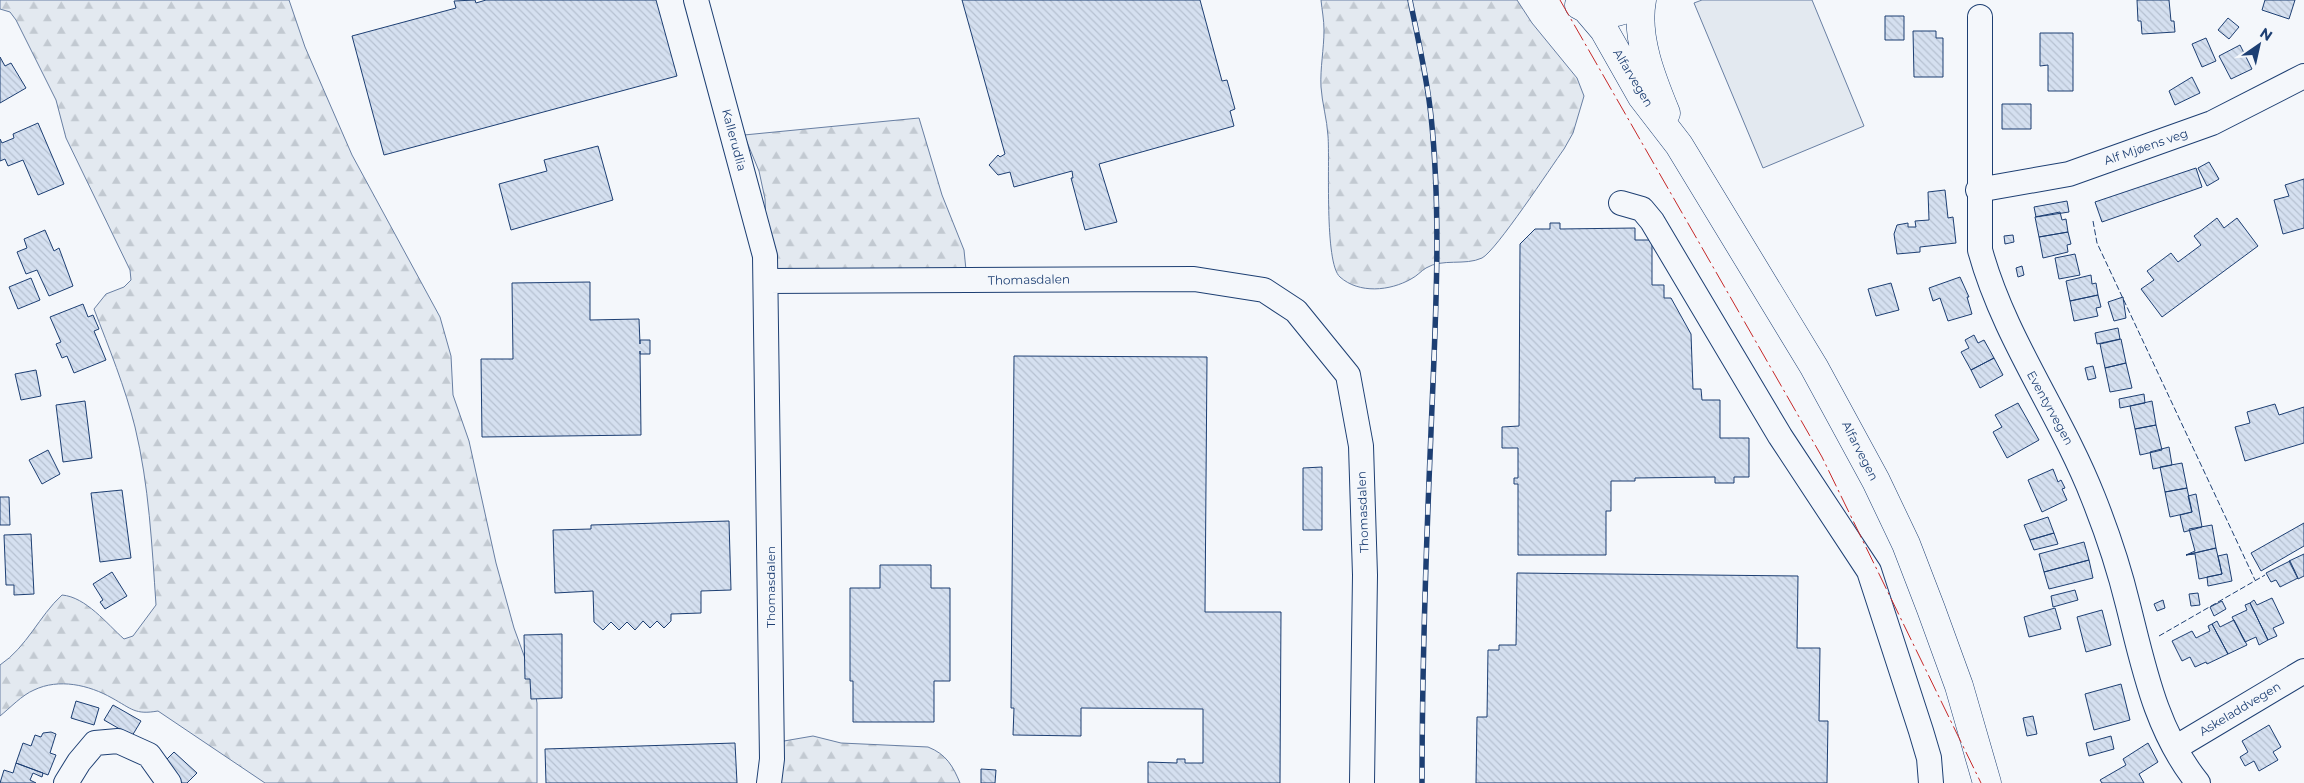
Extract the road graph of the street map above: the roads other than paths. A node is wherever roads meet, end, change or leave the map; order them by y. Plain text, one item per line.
1 (696, 0) edge
2 (1636, 0) edge
3 (1642, 0) edge
4 (1579, 5) edge
5 (1980, 17) dead end
6 (2304, 76) edge
7 (1679, 145) junction
8 (1978, 190) junction
9 (1621, 203) dead end
10 (766, 281) junction
11 (2304, 671) edge
12 (2175, 748) junction
13 (66, 783) edge
14 (169, 783) edge
15 (769, 783) edge
16 (1362, 783) edge
17 (1931, 783) edge
18 (1987, 783) edge
19 (2198, 783) edge

1 - 10 street, Kallerudlia
2 - 4 main road
3 - 7 main road, Alfarvegen
4 - 7 main road, Alfarvegen
5 - 8 street, Eventyrvegen
6 - 8 street, Alf Mjøens veg
7 - 18 main road, Alfarvegen
8 - 12 street, Eventyrvegen
9 - 17 street
10 - 15 street, Thomasdalen
10 - 16 street, Thomasdalen
11 - 12 street, Askeladdvegen
12 - 19 street, Eventyrvegen
13 - 14 street

